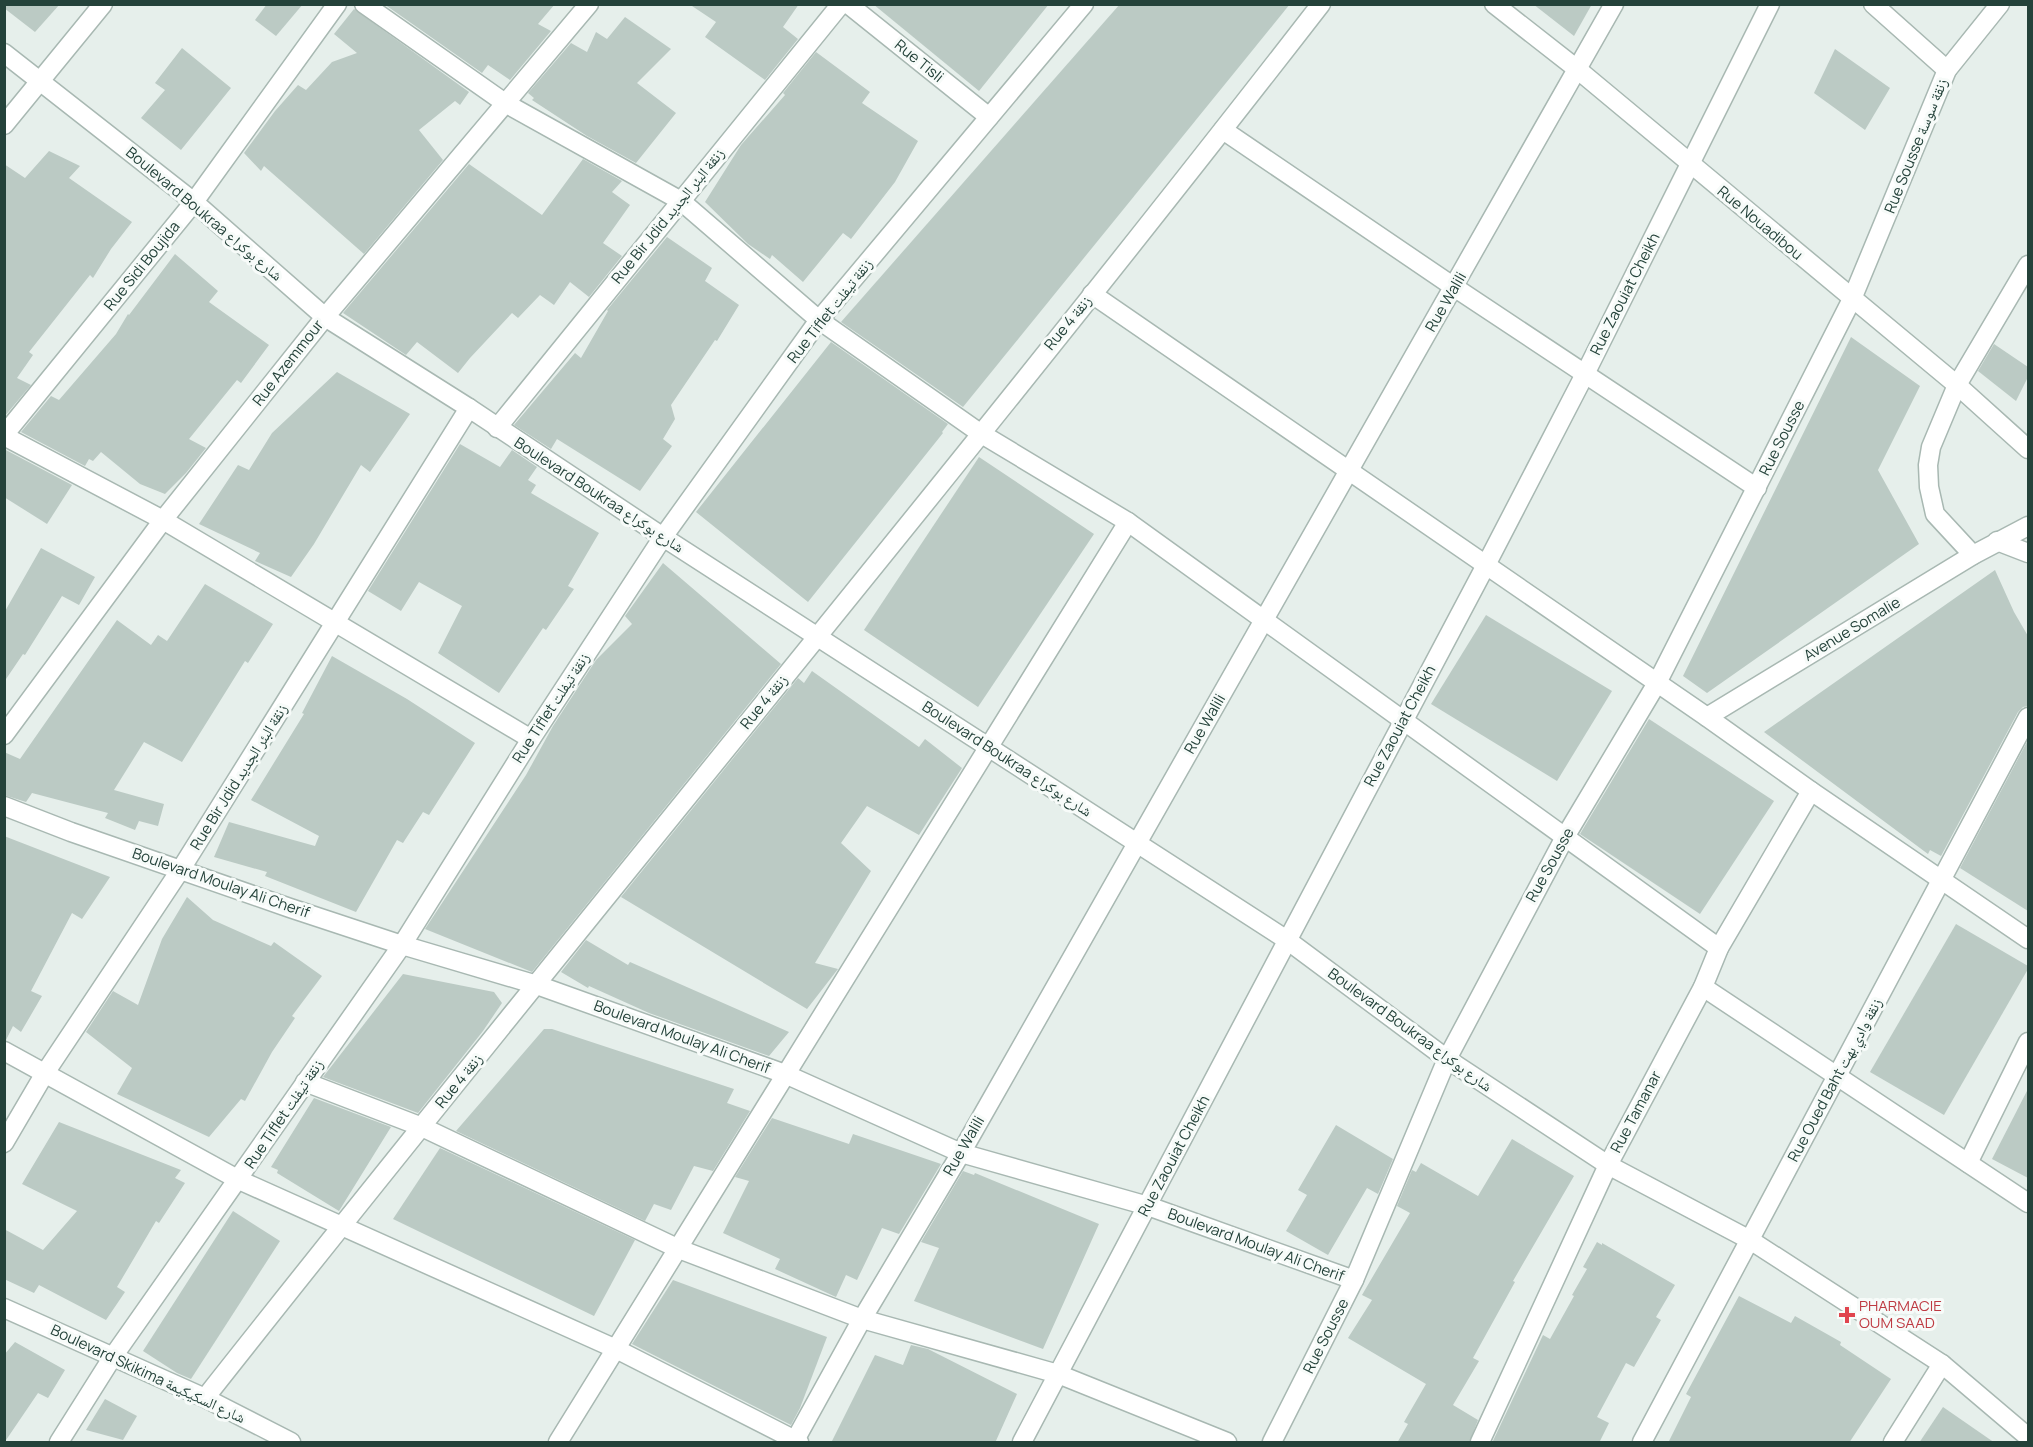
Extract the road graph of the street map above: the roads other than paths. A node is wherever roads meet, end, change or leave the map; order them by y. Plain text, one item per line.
1 (103, 4) edge
2 (337, 4) edge
3 (364, 4) edge
4 (589, 4) edge
5 (841, 4) edge
6 (848, 4) edge
7 (1084, 4) edge
8 (1321, 4) edge
9 (1494, 4) edge
10 (1614, 4) edge
11 (1770, 4) edge
12 (1873, 4) edge
13 (2000, 4) edge
14 (4, 53) edge
15 (1577, 69) junction
16 (1947, 70) junction
17 (40, 80) junction
18 (505, 103) junction
19 (989, 117) junction
20 (4, 125) edge
21 (1223, 130) junction
22 (1690, 165) junction
23 (681, 201) junction
24 (194, 202) junction
25 (2028, 265) edge
26 (1454, 287) junction
27 (1092, 294) junction
28 (1852, 299) junction
29 (325, 317) junction
30 (819, 320) junction
31 (1585, 374) junction
32 (1957, 385) junction
33 (469, 408) junction
34 (496, 428) junction
35 (980, 434) junction
36 (4, 435) edge
37 (2026, 450) edge
38 (1349, 472) junction
39 (1757, 488) junction
40 (163, 520) junction
41 (1128, 522) junction
42 (2028, 526) edge
43 (663, 537) junction
44 (1997, 542) junction
45 (2028, 553) edge
46 (1973, 555) junction
47 (1486, 565) junction
48 (1263, 622) junction
49 (335, 623) junction
50 (817, 637) junction
51 (1658, 683) junction
52 (1707, 717) junction
53 (2028, 717) edge
54 (1403, 720) junction
55 (4, 735) edge
56 (531, 739) junction
57 (988, 747) junction
58 (1811, 791) junction
59 (4, 806) edge
60 (1565, 837) junction
61 (1137, 844) junction
62 (181, 869) junction
63 (1941, 880) junction
64 (2028, 939) edge
65 (1287, 940) junction
66 (402, 945) junction
67 (1719, 948) junction
68 (537, 985) junction
69 (1703, 987) junction
70 (2028, 1042) edge
71 (4, 1051) edge
72 (1447, 1059) junction
73 (45, 1073) junction
74 (785, 1074) junction
75 (1837, 1076) junction
76 (305, 1082) junction
77 (422, 1126) junction
78 (4, 1143) edge
79 (961, 1153) junction
80 (1968, 1163) junction
81 (1608, 1165) junction
82 (238, 1180) junction
83 (2028, 1203) edge
84 (1148, 1206) junction
85 (340, 1227) junction
86 (1750, 1240) junction
87 (679, 1249) junction
88 (1354, 1280) junction
89 (4, 1308) edge
90 (862, 1319) junction
91 (616, 1349) junction
92 (112, 1358) junction
93 (1942, 1364) junction
94 (1058, 1374) junction
95 (205, 1398) junction
96 (2028, 1437) edge
97 (796, 1442) edge
98 (59, 1443) edge
99 (291, 1443) edge
100 (558, 1443) edge
101 (1022, 1443) edge
102 (1227, 1443) edge
103 (1272, 1443) edge
104 (1480, 1443) edge
105 (1642, 1443) edge
106 (1893, 1443) edge

1 - 17 street
2 - 24 street, Rue Sidi Boujida
3 - 18 street
4 - 18 street, Rue Azemmour
5 - 23 street, Rue Bir Jdid زنقة البئر الجديد
6 - 19 street, Rue Tisli
7 - 19 street, Rue Tiflet زنقة تيفلت
8 - 21 street, Rue 4 زنقة
9 - 15 street, Rue Nouadibou
10 - 15 street, Rue Walili
11 - 22 street, Rue Zaouiat Cheikh
12 - 16 street
13 - 16 street, Rue Sousse زنقة سوسة
14 - 17 street, Boulevard Boukraa شارع بوكراع
15 - 22 street, Rue Nouadibou
15 - 26 street, Rue Walili
16 - 28 street, Rue Sousse زنقة سوسة
17 - 20 street
17 - 24 street, Boulevard Boukraa شارع بوكراع
18 - 23 street
18 - 29 street, Rue Azemmour
19 - 30 street, Rue Tiflet زنقة تيفلت
21 - 26 street
21 - 27 street, Rue 4 زنقة
22 - 28 street, Rue Nouadibou
22 - 31 street, Rue Zaouiat Cheikh
23 - 30 street
23 - 34 street, Rue Bir Jdid زنقة البئر الجديد
24 - 29 street, Boulevard Boukraa شارع بوكراع
24 - 36 street, Rue Sidi Boujida
25 - 32 street
26 - 31 street
26 - 38 street, Rue Walili
27 - 35 street, Rue 4 زنقة
27 - 38 street
28 - 32 street, Rue Nouadibou
28 - 39 street, Rue Sousse
29 - 33 street, Boulevard Boukraa شارع بوكراع
29 - 40 street, Rue Azemmour
30 - 35 street
30 - 43 street, Rue Tiflet زنقة تيفلت
31 - 39 street
31 - 47 street, Rue Zaouiat Cheikh
32 - 37 street, Rue Nouadibou
32 - 46 street
33 - 34 street, Boulevard Boukraa شارع بوكراع
33 - 49 street, Rue Bir Jdid زنقة البئر الجديد
34 - 43 street, Boulevard Boukraa شارع بوكراع
35 - 41 street
35 - 50 street, Rue 4 زنقة
36 - 40 street
38 - 47 street
38 - 48 street, Rue Walili
39 - 51 street, Rue Sousse
40 - 49 street
40 - 55 street, Rue Azemmour
41 - 48 street
41 - 57 street
42 - 44 street, Avenue Somalie
43 - 50 street, Boulevard Boukraa شارع بوكراع
43 - 56 street, Rue Tiflet زنقة تيفلت
44 - 45 street
44 - 46 street, Avenue Somalie
46 - 52 street, Avenue Somalie
47 - 51 street
47 - 54 street, Rue Zaouiat Cheikh
48 - 54 street
48 - 61 street, Rue Walili
49 - 56 street
49 - 62 street, Rue Bir Jdid زنقة البئر الجديد
50 - 57 street, Boulevard Boukraa شارع بوكراع
50 - 68 street, Rue 4 زنقة
51 - 52 street
51 - 60 street, Rue Sousse
52 - 58 street
53 - 63 street, Rue Oued Baht زنقة وادي بهت
54 - 60 street
54 - 65 street, Rue Zaouiat Cheikh
56 - 66 street, Rue Tiflet زنقة تيفلت
57 - 61 street, Boulevard Boukraa شارع بوكراع
57 - 74 street
58 - 63 street
58 - 67 street, Rue Tamanar
59 - 62 street, Boulevard Moulay Ali Cherif
60 - 67 street
60 - 72 street, Rue Sousse
61 - 65 street, Boulevard Boukraa شارع بوكراع
61 - 79 street, Rue Walili
62 - 66 street, Boulevard Moulay Ali Cherif
62 - 73 street, Rue Bir Jdid زنقة البئر الجديد
63 - 64 street
63 - 75 street, Rue Oued Baht زنقة وادي بهت
65 - 72 street, Boulevard Boukraa شارع بوكراع
65 - 84 street, Rue Zaouiat Cheikh
66 - 68 street, Boulevard Moulay Ali Cherif
66 - 76 street, Rue Tiflet زنقة تيفلت
67 - 69 street, Rue Tamanar
68 - 74 street, Boulevard Moulay Ali Cherif
68 - 77 street, Rue 4 زنقة
69 - 75 street
69 - 81 street, Rue Tamanar
70 - 80 street
71 - 73 street
72 - 81 street, Boulevard Boukraa شارع بوكراع
72 - 88 street, Rue Sousse
73 - 78 street, Rue Bir Jdid زنقة البئر الجديد
73 - 82 street
74 - 79 street, Boulevard Moulay Ali Cherif
74 - 87 street
75 - 80 street
75 - 86 street, Rue Oued Baht زنقة وادي بهت
76 - 77 street
76 - 82 street, Rue Tiflet زنقة تيفلت
77 - 85 street, Rue 4 زنقة
77 - 87 street
79 - 84 street, Boulevard Moulay Ali Cherif
79 - 90 street, Rue Walili
80 - 83 street
81 - 86 street, Boulevard Boukraa شارع بوكراع
81 - 104 street, Rue Tamanar
82 - 85 street
82 - 92 street, Rue Tiflet زنقة تيفلت
84 - 88 street, Boulevard Moulay Ali Cherif
84 - 94 street, Rue Zaouiat Cheikh
85 - 91 street
85 - 95 street, Rue 4 زنقة
86 - 93 street, Boulevard Boukraa شارع بوكراع
86 - 105 street, Rue Oued Baht زنقة وادي بهت
87 - 90 street
87 - 91 street
88 - 103 street, Rue Sousse
89 - 92 street, Boulevard Skikima شارع السكيكيمة
90 - 94 street
90 - 97 street, Rue Walili
91 - 97 street
91 - 100 street
92 - 95 street, Boulevard Skikima شارع السكيكيمة
92 - 98 street, Rue Tiflet زنقة تيفلت
93 - 96 street, Boulevard Boukraa شارع بوكراع
93 - 106 street
94 - 101 street, Rue Zaouiat Cheikh
94 - 102 street
95 - 99 street, Boulevard Skikima شارع السكيكيمة

